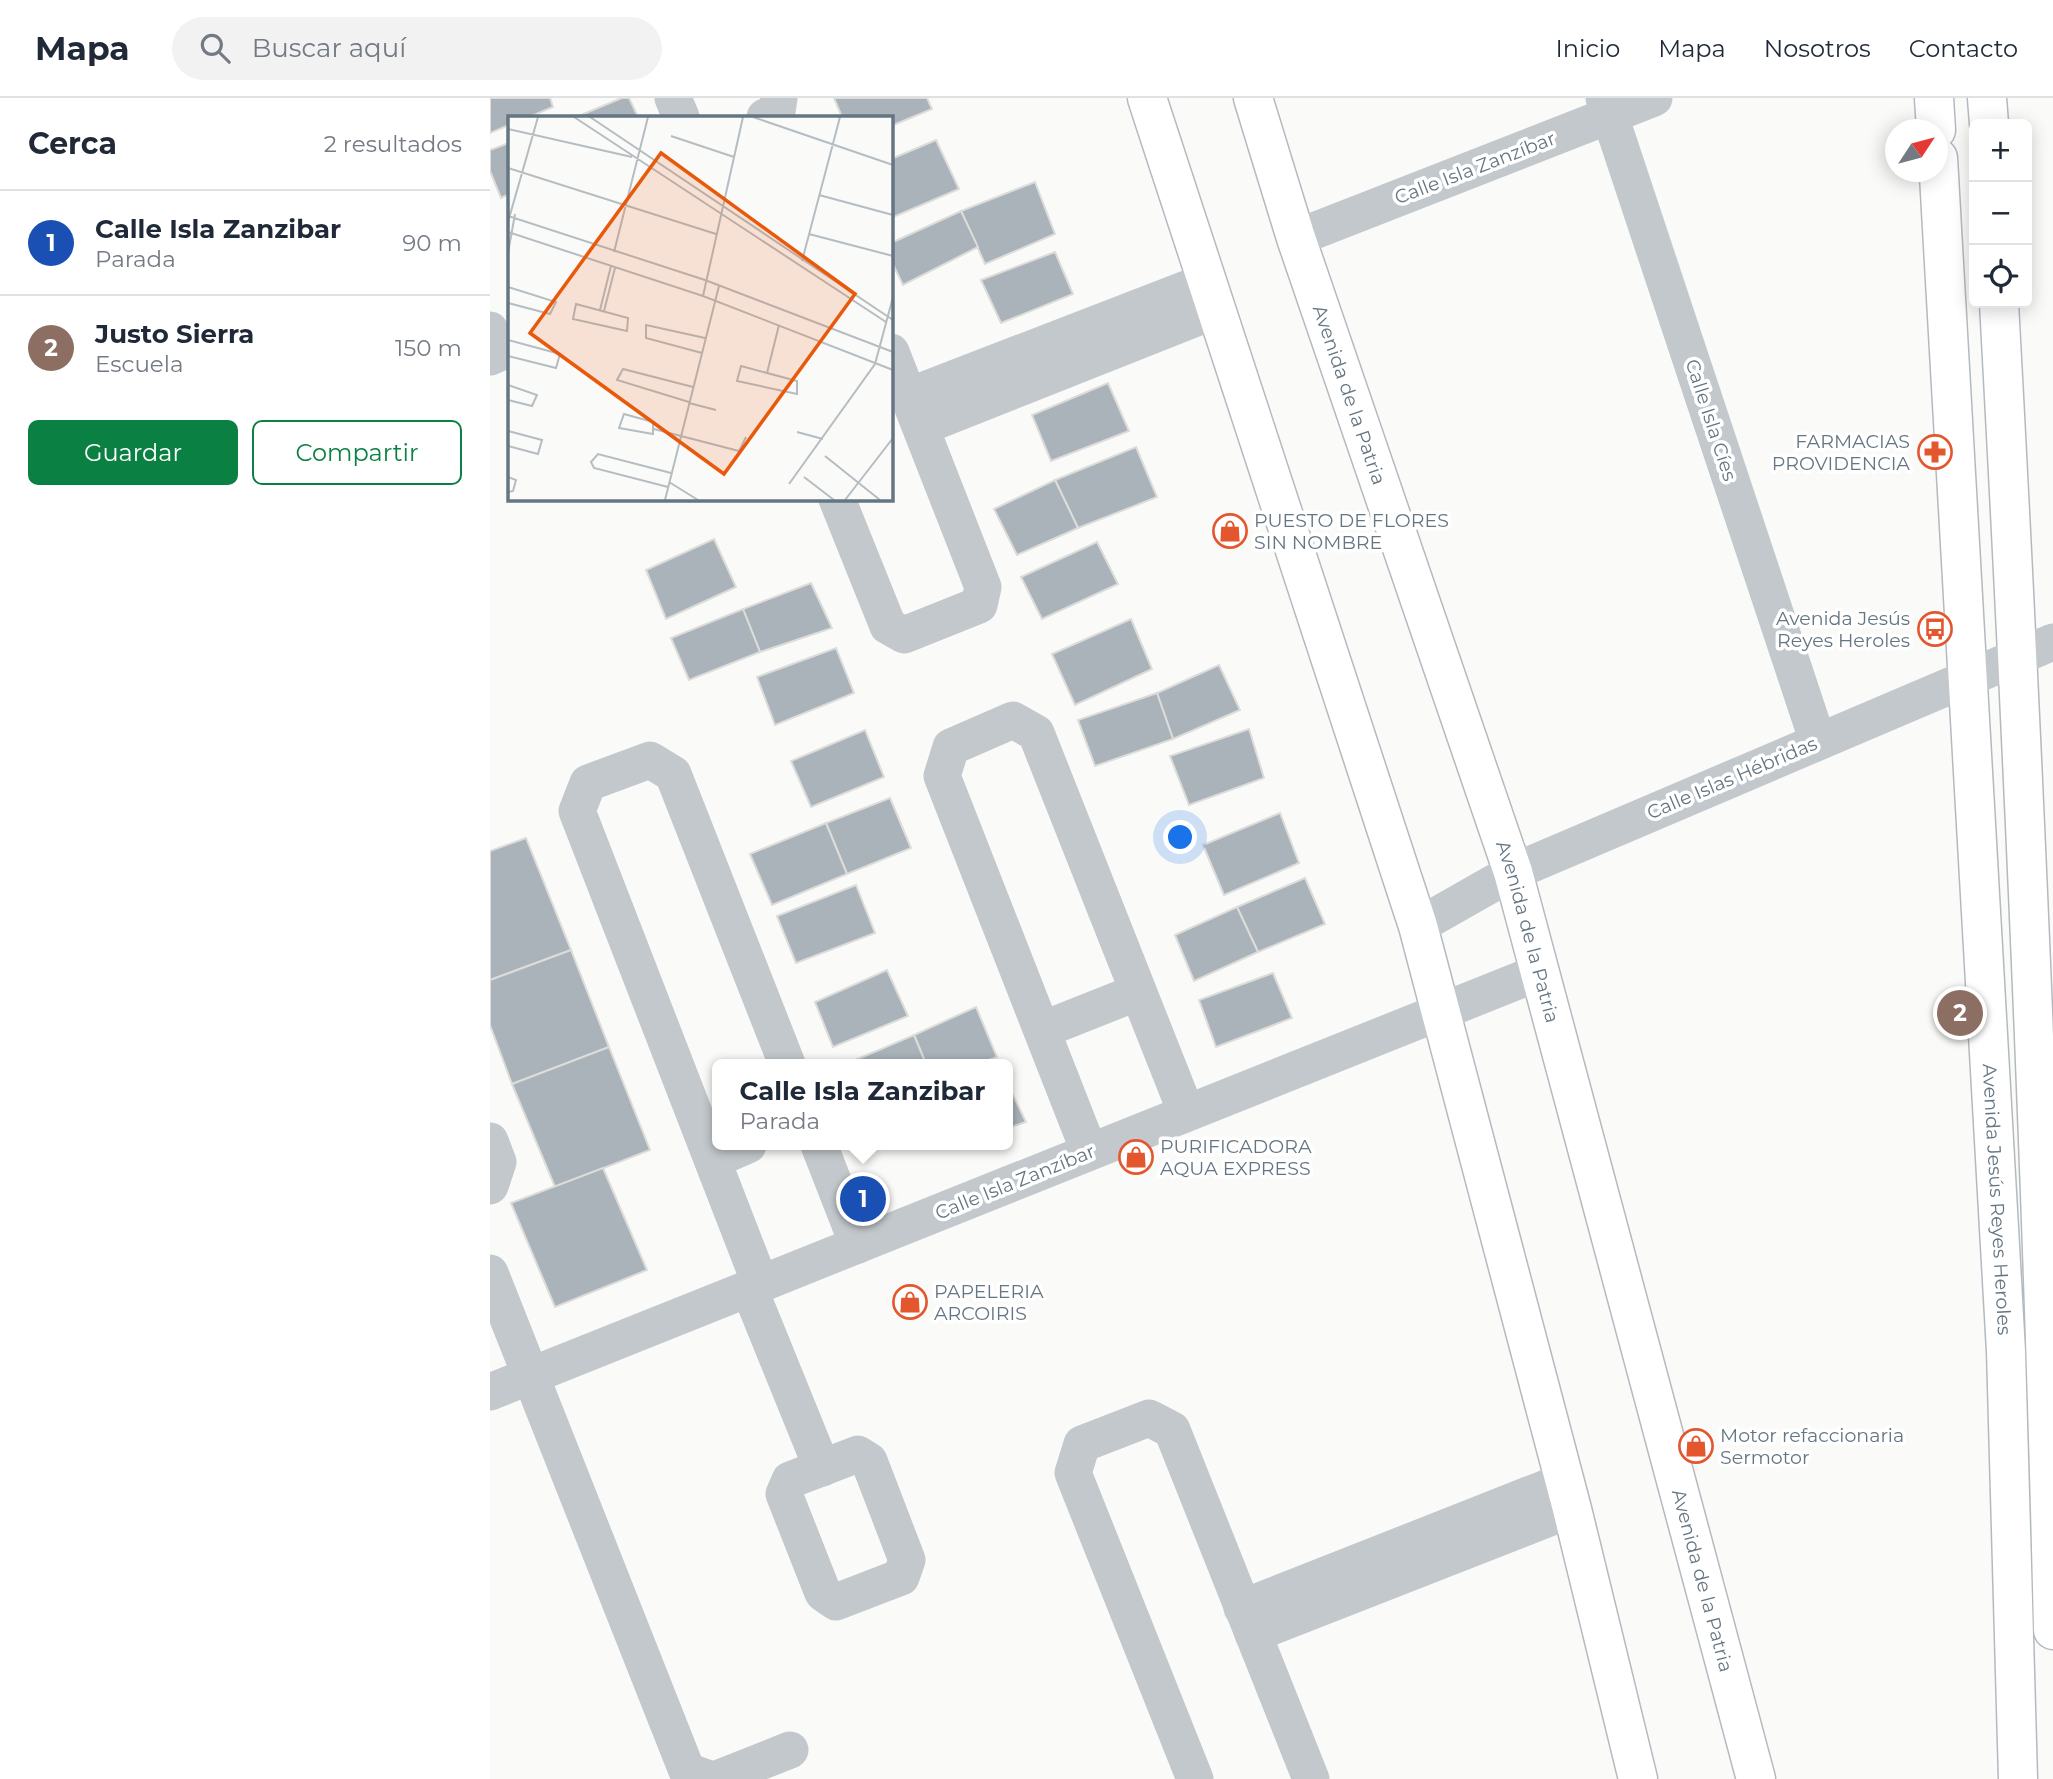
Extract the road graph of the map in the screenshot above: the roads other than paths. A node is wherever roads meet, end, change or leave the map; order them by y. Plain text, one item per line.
1 (673, 98) edge
2 (779, 98) edge
3 (1147, 98) edge
4 (1253, 98) edge
5 (1654, 98) edge
6 (1934, 98) edge
7 (1987, 98) edge
8 (1607, 107) edge
9 (681, 116) edge
10 (767, 116) edge
11 (1935, 119) edge
12 (1989, 119) edge
13 (1938, 182) edge
14 (1296, 238) junction
15 (1211, 296) junction
16 (1999, 308) edge
17 (490, 330) edge
18 (892, 354) edge
19 (490, 357) edge
20 (915, 412) junction
21 (837, 500) edge
22 (2053, 642) edge
23 (2018, 657) junction
24 (1968, 679) junction
25 (1818, 742) junction
26 (1513, 872) junction
27 (1418, 926) junction
28 (1540, 972) junction
29 (1138, 992) junction
30 (1440, 1012) junction
31 (1042, 1030) junction
32 (785, 1059) edge
33 (1186, 1112) junction
34 (490, 1140) edge
35 (736, 1150) edge
36 (821, 1150) edge
37 (1089, 1152) junction
38 (713, 1160) junction
39 (490, 1186) edge
40 (858, 1245) junction
41 (490, 1273) edge
42 (755, 1286) junction
43 (2050, 1334) edge
44 (2006, 1351) junction
45 (532, 1376) junction
46 (490, 1392) edge
47 (822, 1468) dead end
48 (1568, 1495) junction
49 (1248, 1621) junction
50 (2053, 1630) edge
51 (790, 1750) dead end
52 (709, 1779) edge
53 (717, 1779) edge
54 (1195, 1779) edge
55 (1311, 1779) edge
56 (1638, 1779) edge
57 (1756, 1779) edge
58 (2018, 1779) edge

1 - 9 street
2 - 10 street
3 - 15 main road
4 - 14 main road, Avenida de la Patria
5 - 8 street, Calle Isla Zanzíbar
6 - 11 main road
7 - 12 main road
8 - 14 street, Calle Isla Zanzíbar
8 - 25 street, Calle Isla Cíes
13 - 24 main road, Avenida Jesús Reyes Heroles
14 - 26 main road, Avenida de la Patria
15 - 20 street
15 - 27 main road
16 - 23 main road
17 - 19 street
18 - 20 street
20 - 21 street
22 - 23 street, Calle Islas Hébridas
23 - 24 street, Calle Islas Hébridas
23 - 43 main road
24 - 25 street, Calle Islas Hébridas
24 - 44 main road, Avenida Jesús Reyes Heroles
25 - 26 street, Calle Islas Hébridas
26 - 27 street, Calle Islas Hébridas
26 - 28 main road, Avenida de la Patria
27 - 30 main road
28 - 30 street, Calle Isla Zanzíbar
28 - 57 main road, Avenida de la Patria
29 - 31 street
29 - 31 street
29 - 33 street
30 - 33 street, Calle Isla Zanzíbar
30 - 48 main road
31 - 37 street
32 - 38 street
33 - 37 street, Calle Isla Zanzíbar
34 - 39 street
35 - 38 street
36 - 40 street
37 - 40 street, Calle Isla Zanzíbar
38 - 42 street
40 - 42 street, Calle Isla Zanzíbar
41 - 45 street
42 - 45 street, Calle Isla Zanzíbar
42 - 47 street
43 - 44 street
43 - 50 main road
44 - 58 main road, Avenida Jesús Reyes Heroles
45 - 46 street, Calle Isla Zanzíbar
45 - 52 street
48 - 49 street
48 - 56 main road
49 - 54 street
49 - 55 street
51 - 53 street

